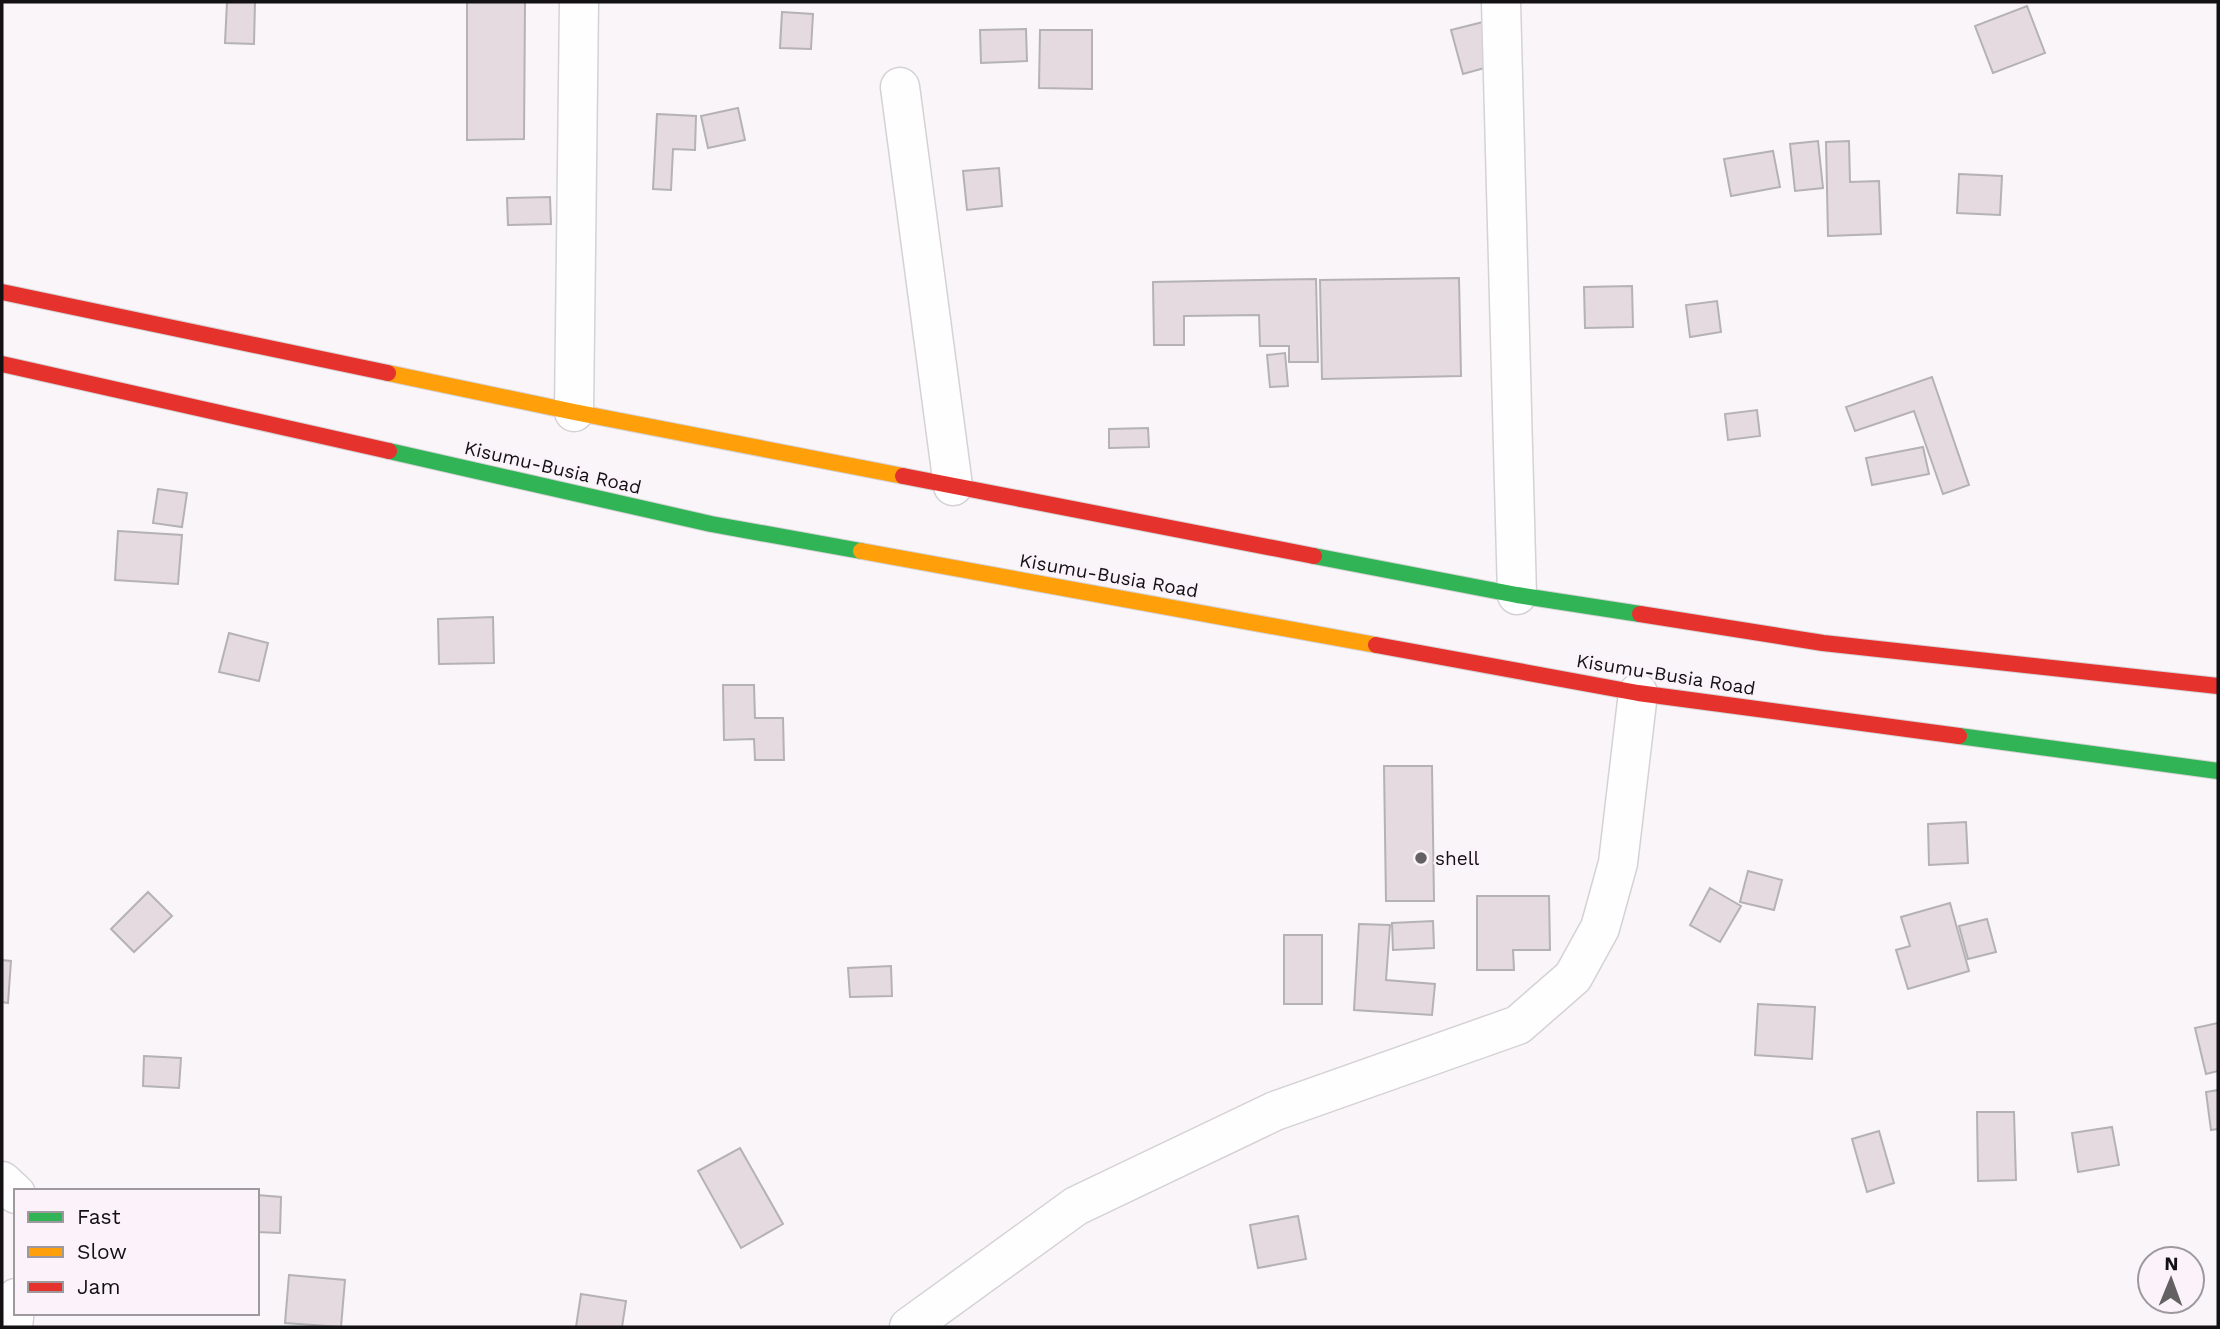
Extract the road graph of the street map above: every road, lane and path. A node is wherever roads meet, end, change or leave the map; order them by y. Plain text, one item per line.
1 (579, 2) edge
2 (1501, 2) edge
3 (900, 87) dead end
4 (2, 292) edge
5 (2, 364) edge
6 (574, 412) junction
7 (953, 486) junction
8 (1517, 595) junction
9 (2218, 686) edge
10 (1638, 693) junction
11 (2218, 771) edge
12 (909, 1327) edge

1 - 6 street
2 - 8 street
3 - 7 street
4 - 6 main road
5 - 10 main road, Kisumu-Busia Road
6 - 7 main road
7 - 8 main road
8 - 9 main road
10 - 11 main road, Kisumu-Busia Road
10 - 12 street

